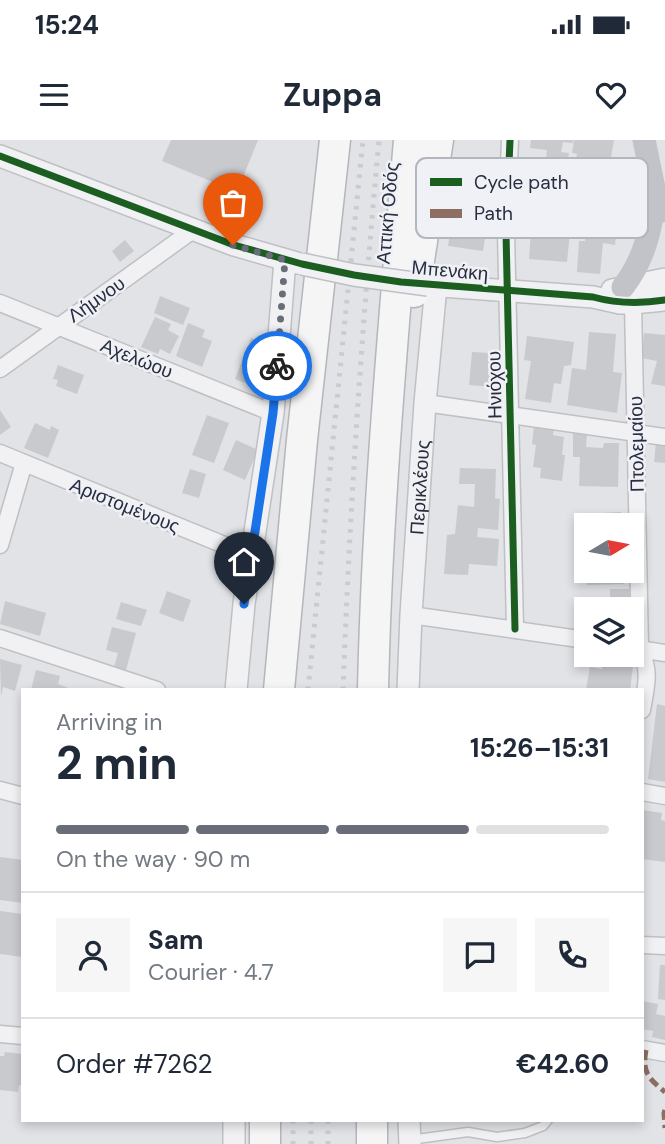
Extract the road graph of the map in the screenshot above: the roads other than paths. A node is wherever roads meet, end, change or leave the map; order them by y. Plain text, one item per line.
1 (319, 140) edge
2 (335, 140) edge
3 (409, 140) edge
4 (438, 140) edge
5 (510, 140) edge
6 (644, 140) edge
7 (0, 156) edge
8 (435, 158) edge
9 (509, 158) edge
10 (647, 158) edge
11 (648, 161) edge
12 (655, 197) junction
13 (193, 230) junction
14 (665, 233) edge
15 (648, 237) edge
16 (423, 238) edge
17 (506, 238) edge
18 (648, 238) edge
19 (294, 262) junction
20 (665, 279) edge
21 (432, 285) junction
22 (508, 290) junction
23 (628, 295) junction
24 (665, 300) edge
25 (0, 303) edge
26 (58, 326) junction
27 (311, 365) junction
28 (0, 369) edge
29 (425, 403) junction
30 (273, 413) junction
31 (386, 415) junction
32 (510, 415) junction
33 (636, 433) junction
34 (665, 437) edge
35 (0, 453) edge
36 (24, 463) junction
37 (0, 545) edge
38 (251, 556) junction
39 (636, 597) edge
40 (411, 615) junction
41 (515, 629) junction
42 (0, 638) edge
43 (574, 638) edge
44 (644, 649) edge
45 (665, 653) edge
46 (644, 659) edge
47 (151, 688) edge
48 (236, 688) edge
49 (279, 688) edge
50 (373, 688) edge
51 (408, 688) edge
52 (644, 698) edge
53 (0, 790) edge
54 (644, 792) edge
55 (21, 795) edge
56 (665, 796) edge
57 (644, 945) edge
58 (665, 946) edge
59 (0, 1034) edge
60 (21, 1037) edge
61 (644, 1049) edge
62 (665, 1053) edge
63 (234, 1122) edge
64 (265, 1122) edge
65 (372, 1122) edge
66 (546, 1122) edge
67 (410, 1135) edge
68 (234, 1144) edge
69 (265, 1144) edge
70 (372, 1144) edge

1 - 27 highway
2 - 27 highway
3 - 31 highway, Αττική Οδός
4 - 8 highway
5 - 9 street, Ηνιόχου
6 - 10 main road
7 - 13 street, Μπενάκη
11 - 12 main road
12 - 14 main road
12 - 15 main road
13 - 19 street, Μπενάκη
13 - 26 street, Λήμνου
16 - 31 highway
17 - 22 street, Ηνιόχου
18 - 23 main road
19 - 21 street, Μπενάκη, bridge
19 - 30 street
20 - 23 street, Μπενάκη
21 - 22 street, Μπενάκη
21 - 29 street, Περικλέους
22 - 23 street, Μπενάκη
22 - 32 street, Ηνιόχου
23 - 24 street, Μπενάκη
23 - 33 street, Πτολεμαίου
25 - 26 street, Αχελώου
26 - 28 street, Λήμνου
26 - 30 street, Αχελώου
27 - 49 highway
29 - 32 street
29 - 40 street, Περικλέους
30 - 38 street
31 - 50 highway, Αττική Οδός
32 - 33 street
32 - 41 street, Ηνιόχου
33 - 34 street
33 - 39 street, Πτολεμαίου
35 - 36 street, Αριστομένους
36 - 37 street
36 - 38 street, Αριστομένους
38 - 48 street
40 - 41 street
40 - 51 street, Περικλέους
41 - 43 street
42 - 47 street
44 - 45 street
46 - 52 street, Πτολεμαίου
53 - 55 street
54 - 56 street
57 - 58 street
59 - 60 street
61 - 62 street
63 - 68 street
64 - 69 highway
65 - 70 highway
66 - 67 lane

